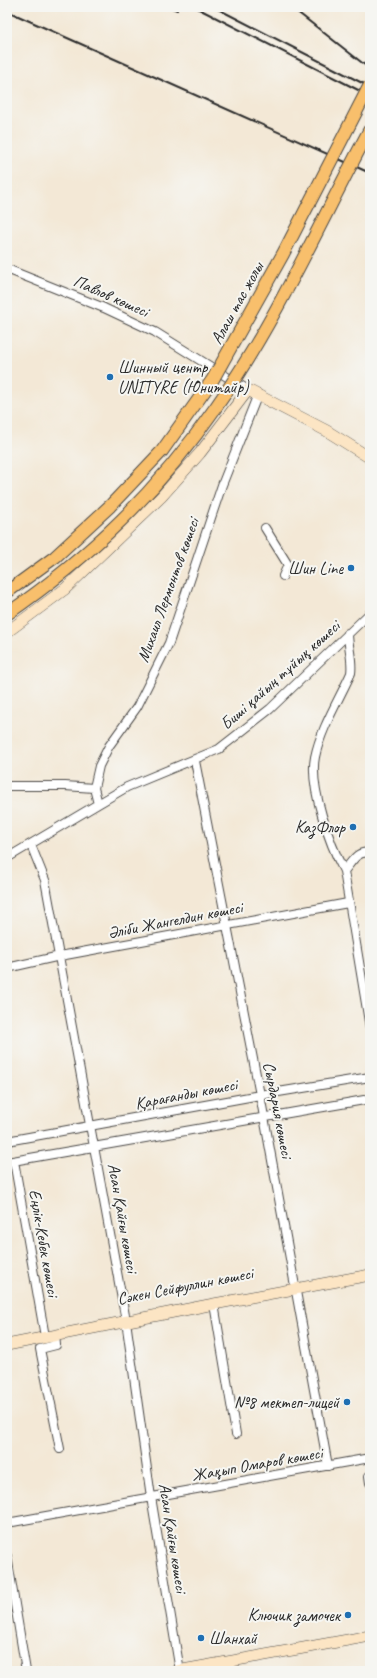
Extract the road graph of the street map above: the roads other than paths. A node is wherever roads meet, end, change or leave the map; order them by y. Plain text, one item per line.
1 (370, 85) edge
2 (370, 129) edge
3 (7, 269) edge
4 (253, 392) junction
5 (370, 458) edge
6 (265, 528) dead end
7 (283, 576) dead end
8 (7, 592) edge
9 (7, 611) edge
10 (370, 613) edge
11 (7, 614) edge
12 (22, 621) junction
13 (7, 632) edge
14 (348, 633) junction
15 (195, 761) junction
16 (7, 786) edge
17 (94, 788) junction
18 (98, 804) junction
19 (30, 845) junction
20 (370, 852) edge
21 (7, 858) edge
22 (344, 871) junction
23 (348, 902) junction
24 (227, 925) junction
25 (60, 956) junction
26 (7, 968) edge
27 (370, 1028) edge
28 (370, 1077) edge
29 (260, 1095) junction
30 (370, 1098) edge
31 (265, 1118) junction
32 (92, 1126) junction
33 (7, 1141) edge
34 (95, 1147) junction
35 (11, 1162) edge
36 (370, 1269) edge
37 (370, 1275) edge
38 (296, 1286) junction
39 (214, 1304) junction
40 (126, 1317) junction
41 (44, 1331) junction
42 (55, 1335) junction
43 (7, 1338) edge
44 (7, 1345) edge
45 (236, 1434) dead end
46 (60, 1449) dead end
47 (370, 1458) edge
48 (328, 1466) junction
49 (151, 1497) junction
50 (7, 1523) edge
51 (7, 1556) edge
52 (370, 1636) edge
53 (26, 1671) edge
54 (179, 1671) edge

1 - 8 main road, Алаш тас жолы, bridge
2 - 11 main road, Алаш тас жолы, bridge
3 - 4 street, Павлов көшесі
4 - 5 street
4 - 12 street
4 - 17 street, Михаил Лермонтов көшесі
6 - 7 street
9 - 12 street
10 - 14 street, Биші қайың тұйық көшесі
12 - 13 street
14 - 15 street, Биші қайың тұйық көшесі
14 - 22 street
15 - 18 street, Биші қайың тұйық көшесі
15 - 24 street, Сырдария көшесі
16 - 17 street
17 - 18 street, Михаил Лермонтов көшесі
18 - 19 street
19 - 21 street
19 - 25 street, Асан Қайғы көшесі
20 - 22 street
22 - 23 street
23 - 24 street, Әліби Жангелдин көшесі
23 - 27 street
24 - 25 street, Әліби Жангелдин көшесі
24 - 29 street, Сырдария көшесі
25 - 26 street, Әліби Жангелдин көшесі
25 - 32 street, Асан Қайғы көшесі
28 - 29 street, Қарағанды көшесі
29 - 31 street, Сырдария көшесі
29 - 32 street, Қарағанды көшесі
30 - 31 street
31 - 34 street
31 - 38 street, Сырдария көшесі
32 - 33 street, Қарағанды көшесі
32 - 34 street, Асан Қайғы көшесі
34 - 35 street
34 - 40 street, Асан Қайғы көшесі
35 - 41 street, Еңлік-Кебек көшесі
36 - 38 street, Сәкен Сейфуллин көшесі
37 - 38 street, Сәкен Сейфуллин көшесі
38 - 39 street, Сәкен Сейфуллин көшесі
38 - 40 street, Сәкен Сейфуллин көшесі
38 - 48 street, Сырдария көшесі
39 - 40 street, Сәкен Сейфуллин көшесі
39 - 45 street, Сәкен Сейфуллин көшесі
40 - 41 street, Сәкен Сейфуллин көшесі
40 - 42 street, Сәкен Сейфуллин көшесі
40 - 49 street, Асан Қайғы көшесі
41 - 43 street, Сәкен Сейфуллин көшесі
42 - 44 street, Сәкен Сейфуллин көшесі
42 - 46 street
47 - 48 street, Жақып Омаров көшесі
48 - 49 street, Жақып Омаров көшесі
49 - 50 street, Жақып Омаров көшесі
49 - 54 street, Асан Қайғы көшесі
51 - 53 street
52 - 54 street

